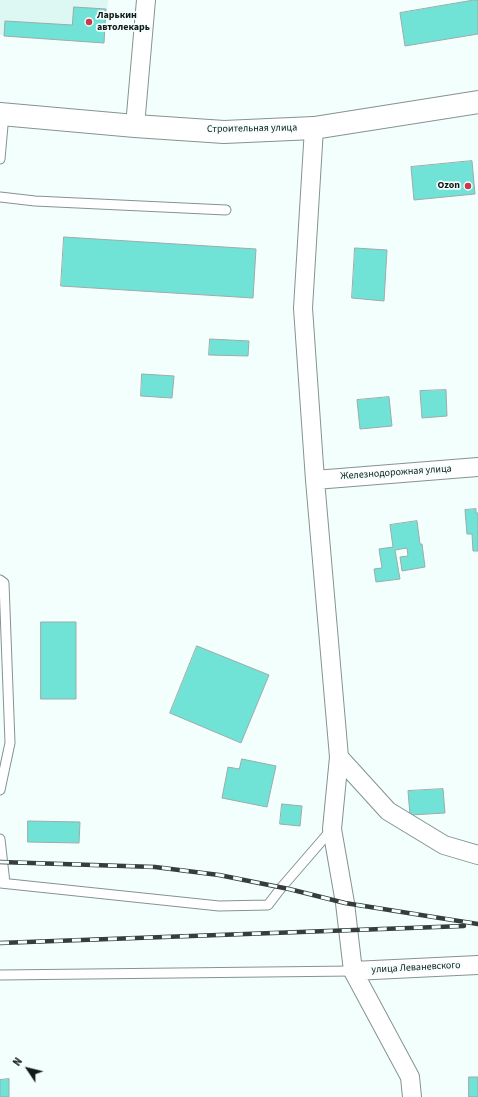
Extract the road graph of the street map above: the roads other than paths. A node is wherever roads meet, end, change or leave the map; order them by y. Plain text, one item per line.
1 (146, 0) edge
2 (478, 102) edge
3 (2, 114) edge
4 (135, 126) junction
5 (314, 128) junction
6 (0, 159) edge
7 (0, 197) edge
8 (226, 210) dead end
9 (478, 467) edge
10 (315, 480) junction
11 (0, 580) edge
12 (339, 757) junction
13 (0, 790) edge
14 (332, 829) junction
15 (0, 839) edge
16 (478, 855) edge
17 (2, 883) edge
18 (478, 965) edge
19 (353, 970) junction
20 (0, 975) edge
21 (412, 1097) edge

1 - 4 street
2 - 5 main road, Строительная улица
3 - 4 main road, Строительная улица
3 - 6 lane
4 - 5 main road, Строительная улица
5 - 10 street
7 - 8 lane
9 - 10 street, Железнодорожная улица
10 - 12 street
11 - 13 lane
12 - 14 street
12 - 16 street
14 - 17 lane
14 - 19 street
15 - 17 lane
18 - 19 street, улица Леваневского
19 - 20 lane
19 - 21 street

